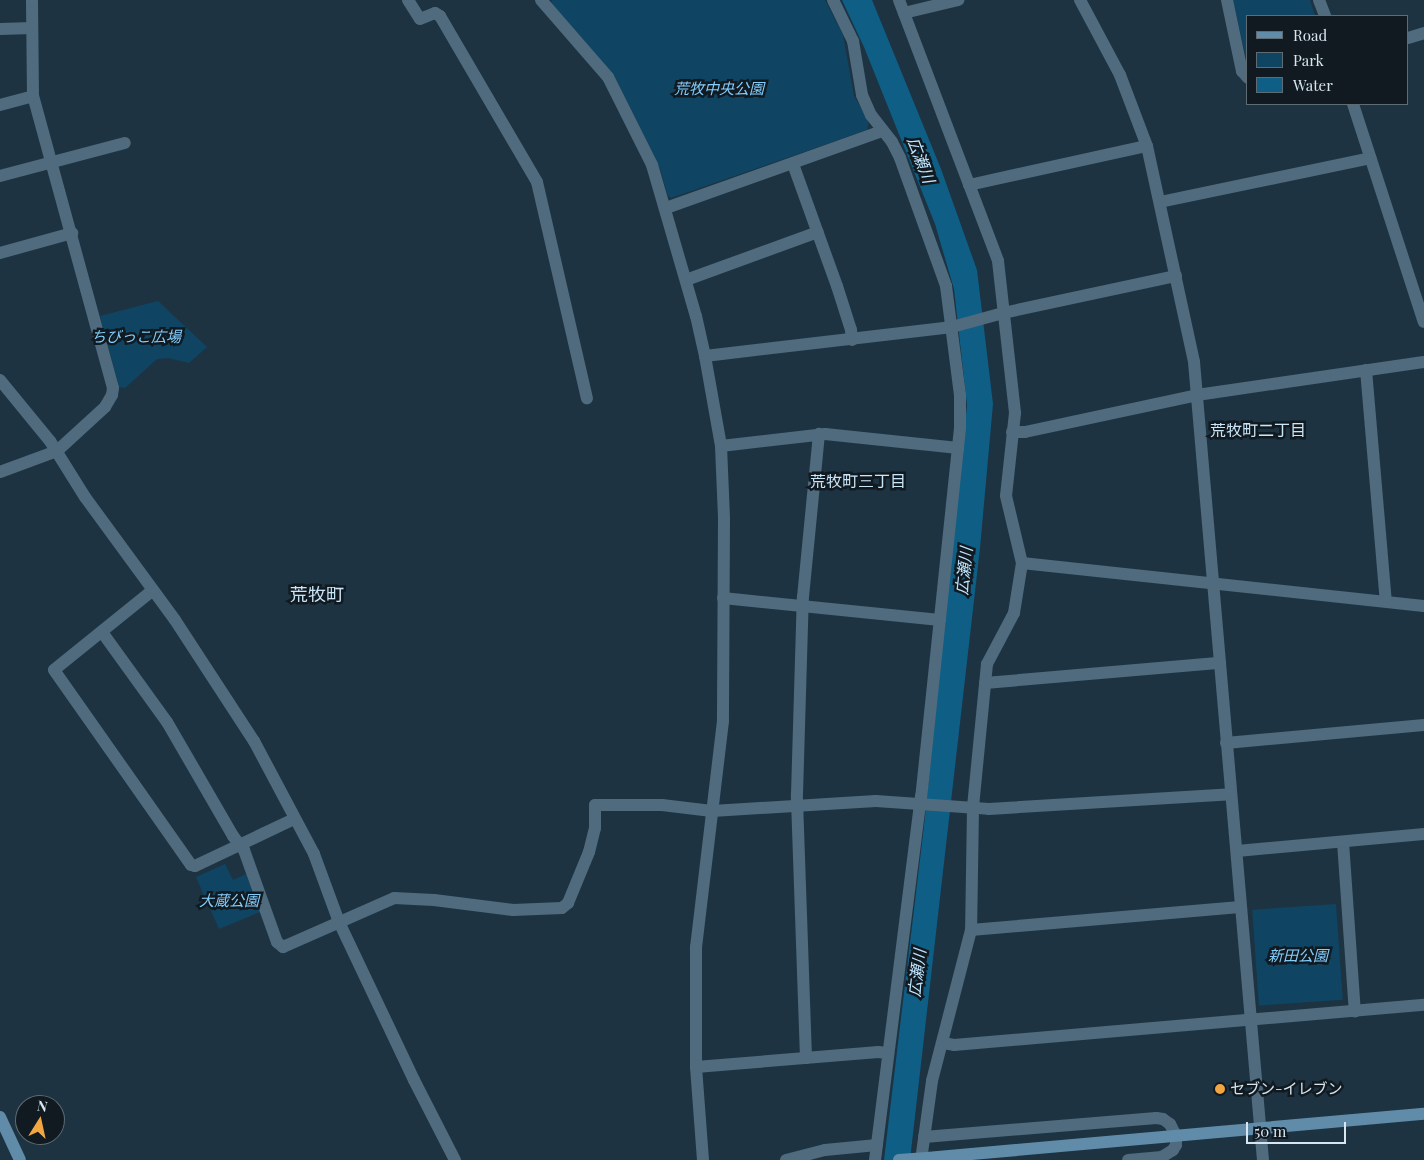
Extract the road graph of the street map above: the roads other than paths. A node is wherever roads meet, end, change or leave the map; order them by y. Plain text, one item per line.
1 (32, 0) edge
2 (408, 0) edge
3 (541, 0) edge
4 (833, 0) edge
5 (899, 0) edge
6 (958, 0) edge
7 (1080, 0) edge
8 (1227, 0) edge
9 (1320, 0) edge
10 (904, 13) junction
11 (1325, 15) edge
12 (32, 28) junction
13 (0, 29) edge
14 (1424, 33) edge
15 (1409, 38) edge
16 (1246, 76) edge
17 (33, 96) junction
18 (0, 105) edge
19 (1353, 105) edge
20 (882, 130) junction
21 (125, 143) dead end
22 (1147, 146) junction
23 (1370, 158) junction
24 (52, 162) junction
25 (793, 164) junction
26 (0, 176) edge
27 (969, 185) junction
28 (1160, 202) junction
29 (666, 208) junction
30 (818, 232) junction
31 (72, 233) junction
32 (0, 253) edge
33 (1176, 276) junction
34 (686, 280) junction
35 (1003, 313) junction
36 (1424, 322) edge
37 (952, 327) junction
38 (852, 340) junction
39 (706, 356) junction
40 (1424, 362) edge
41 (1366, 370) junction
42 (0, 380) edge
43 (1197, 395) junction
44 (587, 398) dead end
45 (1012, 432) junction
46 (819, 434) junction
47 (721, 446) junction
48 (958, 448) junction
49 (57, 451) junction
50 (0, 472) edge
51 (1022, 562) junction
52 (1213, 583) junction
53 (153, 590) junction
54 (723, 598) junction
55 (1386, 600) junction
56 (803, 606) junction
57 (1424, 606) edge
58 (940, 620) junction
59 (102, 632) junction
60 (1220, 663) junction
61 (985, 683) junction
62 (1424, 725) edge
63 (1226, 743) junction
64 (1231, 794) junction
65 (921, 804) junction
66 (797, 806) junction
67 (973, 808) junction
68 (712, 811) junction
69 (294, 819) junction
70 (1424, 834) edge
71 (1343, 842) junction
72 (240, 845) junction
73 (1237, 851) junction
74 (1240, 907) junction
75 (339, 922) junction
76 (971, 930) junction
77 (1424, 1005) edge
78 (1355, 1012) junction
79 (1250, 1019) junction
80 (943, 1043) junction
81 (887, 1053) junction
82 (806, 1058) junction
83 (696, 1067) junction
84 (1424, 1114) edge
85 (0, 1117) edge
86 (1260, 1128) junction
87 (1176, 1136) junction
88 (924, 1137) junction
89 (877, 1145) junction
90 (924, 1159) edge
91 (20, 1160) edge
92 (455, 1160) edge
93 (703, 1160) edge
94 (786, 1160) edge
95 (875, 1160) edge
96 (899, 1160) edge
97 (1128, 1160) edge
98 (1263, 1160) edge

1 - 12 street
2 - 44 street
3 - 29 street
4 - 20 street
5 - 10 street
6 - 10 street
7 - 22 street
8 - 16 street
9 - 11 street
10 - 27 street
12 - 13 street
12 - 17 street
14 - 15 street
17 - 18 street
17 - 24 street
19 - 23 street
20 - 25 street
20 - 37 street
21 - 24 street
22 - 27 street
22 - 28 street
23 - 28 street
23 - 36 street
24 - 26 street
24 - 31 street
25 - 29 street
25 - 30 street
27 - 35 street
28 - 33 street
29 - 34 street
30 - 34 street
30 - 38 street
31 - 32 street
31 - 49 street
33 - 35 street
33 - 43 street
34 - 39 street
35 - 37 street
35 - 45 street
37 - 38 street
37 - 48 street
38 - 39 street
39 - 47 street
40 - 41 street
41 - 43 street
41 - 55 street
42 - 49 street
43 - 45 street
43 - 52 street
45 - 51 street
46 - 47 street
46 - 48 street
46 - 56 street
47 - 54 street
48 - 58 street
49 - 50 street
49 - 53 street
51 - 52 street
51 - 61 street
52 - 55 street
52 - 60 street
53 - 59 street
53 - 69 street
54 - 56 street
54 - 68 street
55 - 57 street
56 - 58 street
56 - 66 street
58 - 65 street
59 - 72 street
59 - 72 street
60 - 61 street
60 - 63 street
61 - 67 street
62 - 63 street
63 - 64 street
64 - 67 street
64 - 73 street
65 - 66 street
65 - 67 street
65 - 81 street
66 - 68 street
66 - 82 street
67 - 76 street
68 - 75 street
68 - 83 street
69 - 72 street
69 - 75 street
70 - 71 street
71 - 73 street
71 - 78 street
72 - 75 street
73 - 74 street
74 - 76 street
74 - 79 street
75 - 92 street
76 - 80 street
77 - 78 street
78 - 79 street
79 - 80 street
79 - 86 street
80 - 88 street
81 - 82 street
81 - 89 street
82 - 83 street
83 - 93 street
84 - 86 street
85 - 91 street
86 - 87 street
86 - 98 street
87 - 88 street
87 - 90 street
87 - 97 street
88 - 90 street
89 - 94 street
89 - 95 street
90 - 96 street, bridge

